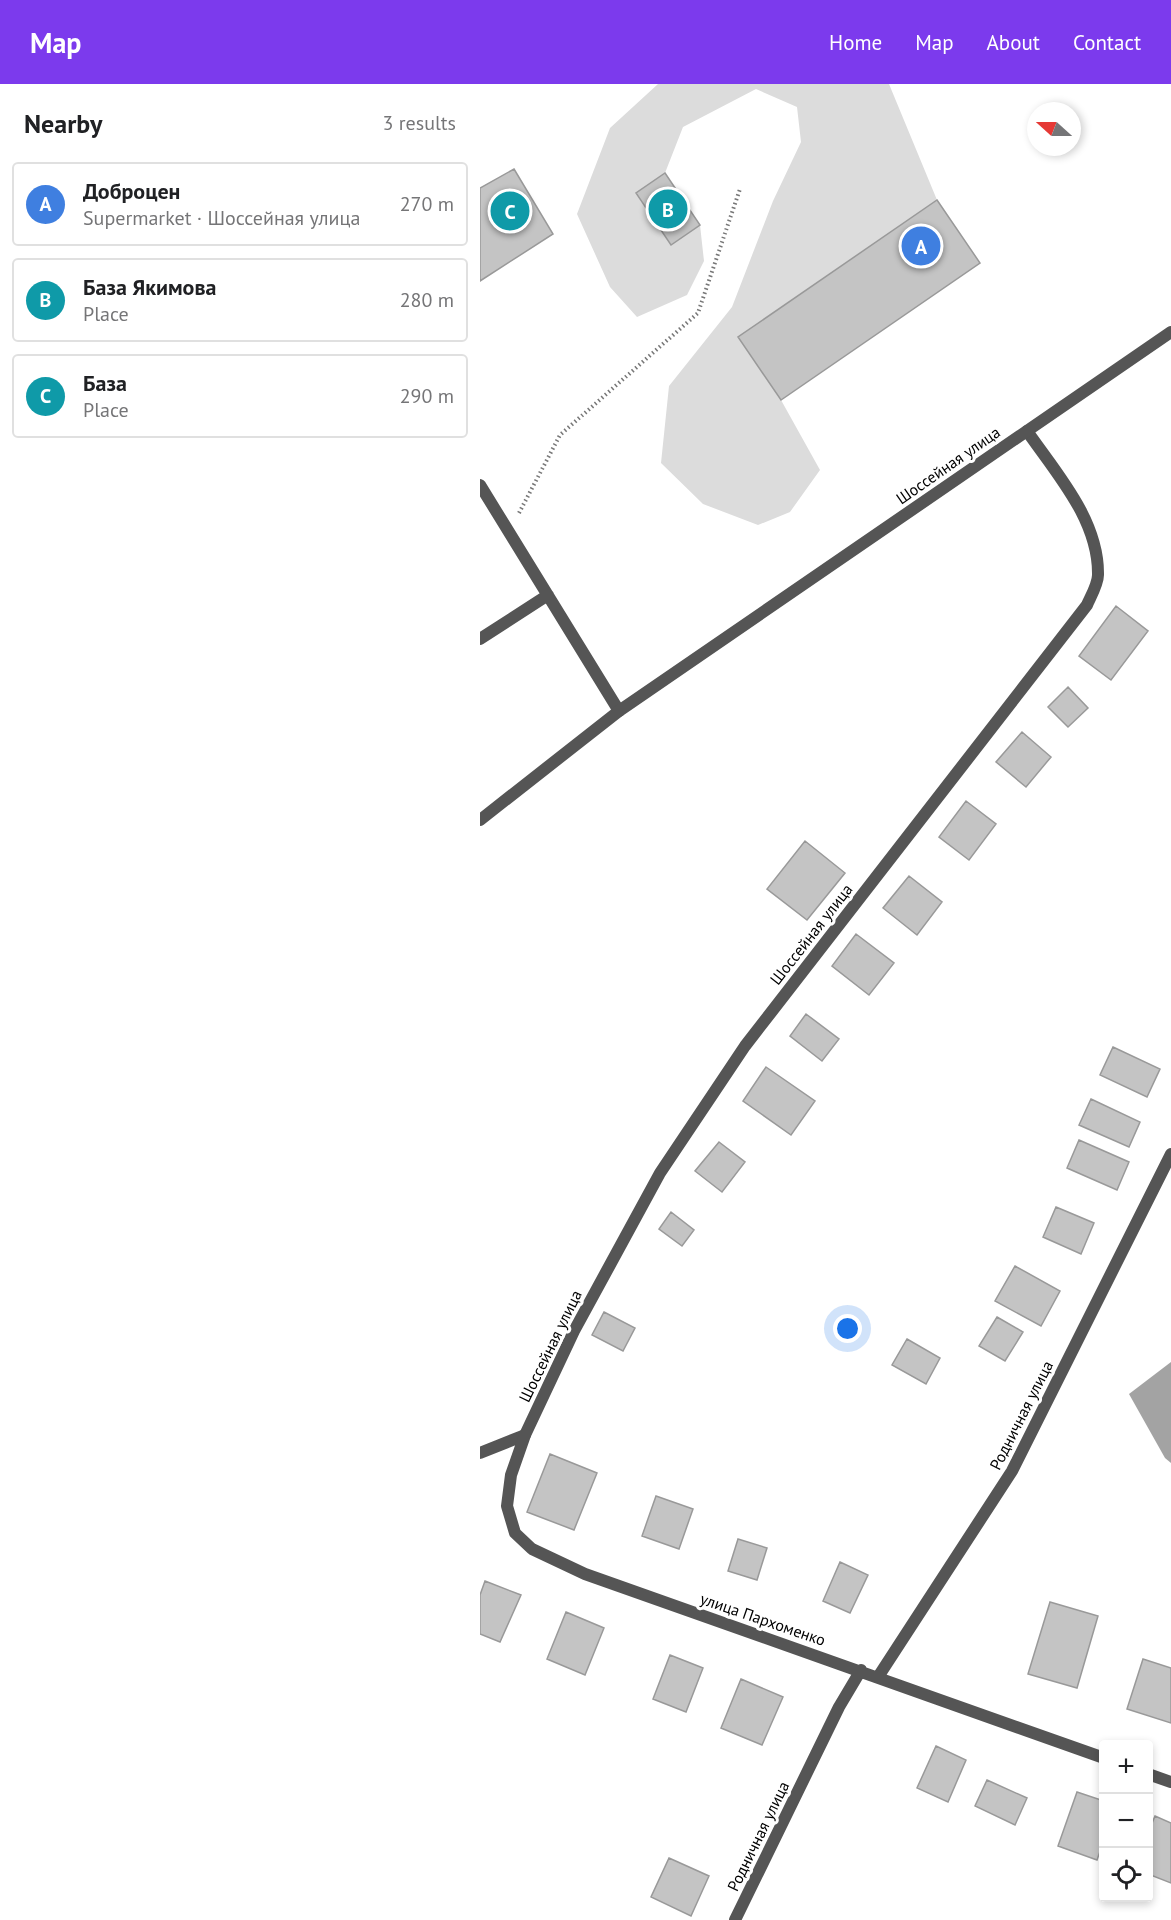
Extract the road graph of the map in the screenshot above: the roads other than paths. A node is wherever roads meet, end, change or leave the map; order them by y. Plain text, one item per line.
1 (1171, 332) edge
2 (1027, 431) junction
3 (480, 485) edge
4 (548, 596) junction
5 (480, 639) edge
6 (619, 711) junction
7 (480, 820) edge
8 (1171, 1154) edge
9 (525, 1435) junction
10 (480, 1453) edge
11 (861, 1670) junction
12 (878, 1677) junction
13 (1099, 1756) edge
14 (1153, 1775) edge
15 (1171, 1782) edge
16 (735, 1920) edge

1 - 2 street, Шоссейная улица
2 - 6 street, Шоссейная улица
2 - 9 street, Шоссейная улица
3 - 4 street
4 - 5 street
4 - 6 street
6 - 7 street, Шоссейная улица
8 - 12 street, Родничная улица
9 - 10 street
9 - 11 street, улица Пархоменко
11 - 12 street, улица Пархоменко
11 - 16 street, Родничная улица
12 - 13 street, улица Пархоменко
14 - 15 street

